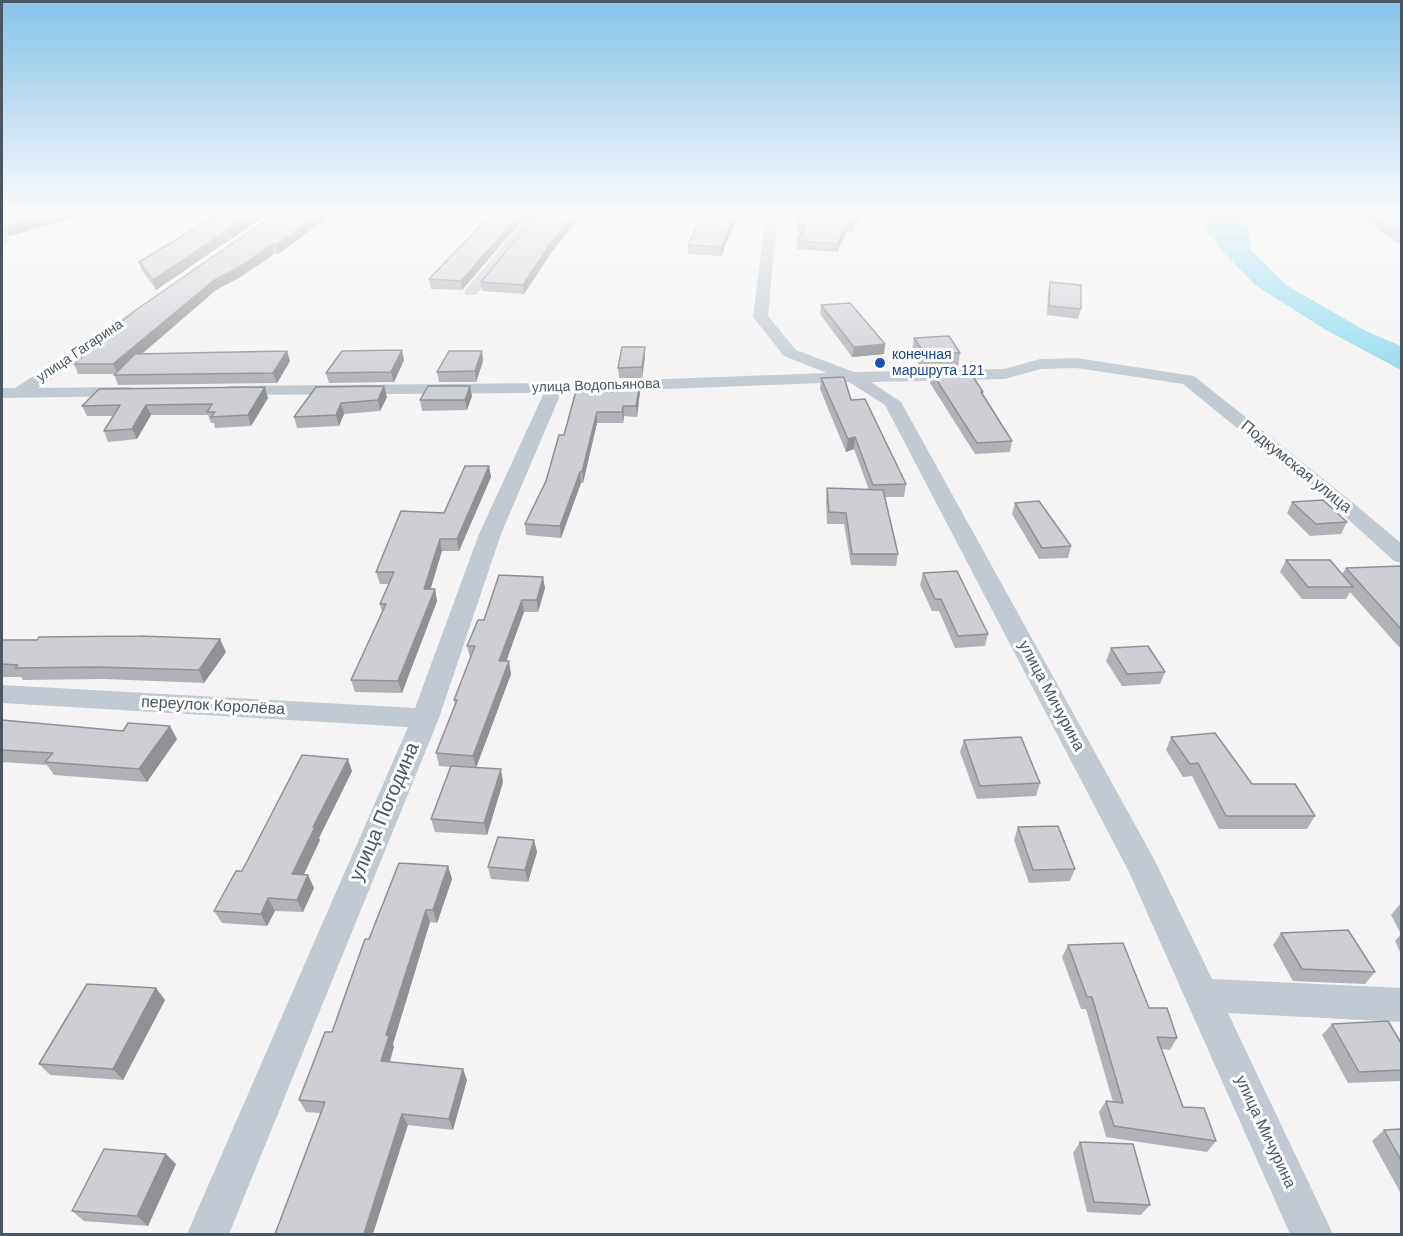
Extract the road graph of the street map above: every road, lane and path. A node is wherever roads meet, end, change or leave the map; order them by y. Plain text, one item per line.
1 (487, 273) edge
2 (765, 273) edge
3 (471, 292) dead end
4 (154, 301) edge
5 (852, 377) junction
6 (1188, 380) joint
7 (555, 388) junction
8 (146, 391) edge
9 (216, 391) edge
10 (10, 393) edge
11 (2, 406) edge
12 (1401, 556) edge
13 (2, 694) edge
14 (425, 718) junction
15 (1201, 995) junction
16 (1401, 1005) edge
17 (208, 1234) edge
18 (1312, 1234) edge

1 - 3 street
2 - 5 street, улица Мичурина
4 - 10 street, улица Гагарина
5 - 6 street, улица Водопьянова
5 - 7 street, улица Водопьянова
5 - 15 street, улица Мичурина
6 - 12 street, Подкумская улица
7 - 9 street, улица Водопьянова
7 - 14 street, улица Погодина
8 - 10 street
10 - 11 street, улица Гагарина
13 - 14 street, переулок Королёва
14 - 17 street, улица Погодина
15 - 16 street
15 - 18 street, улица Мичурина

